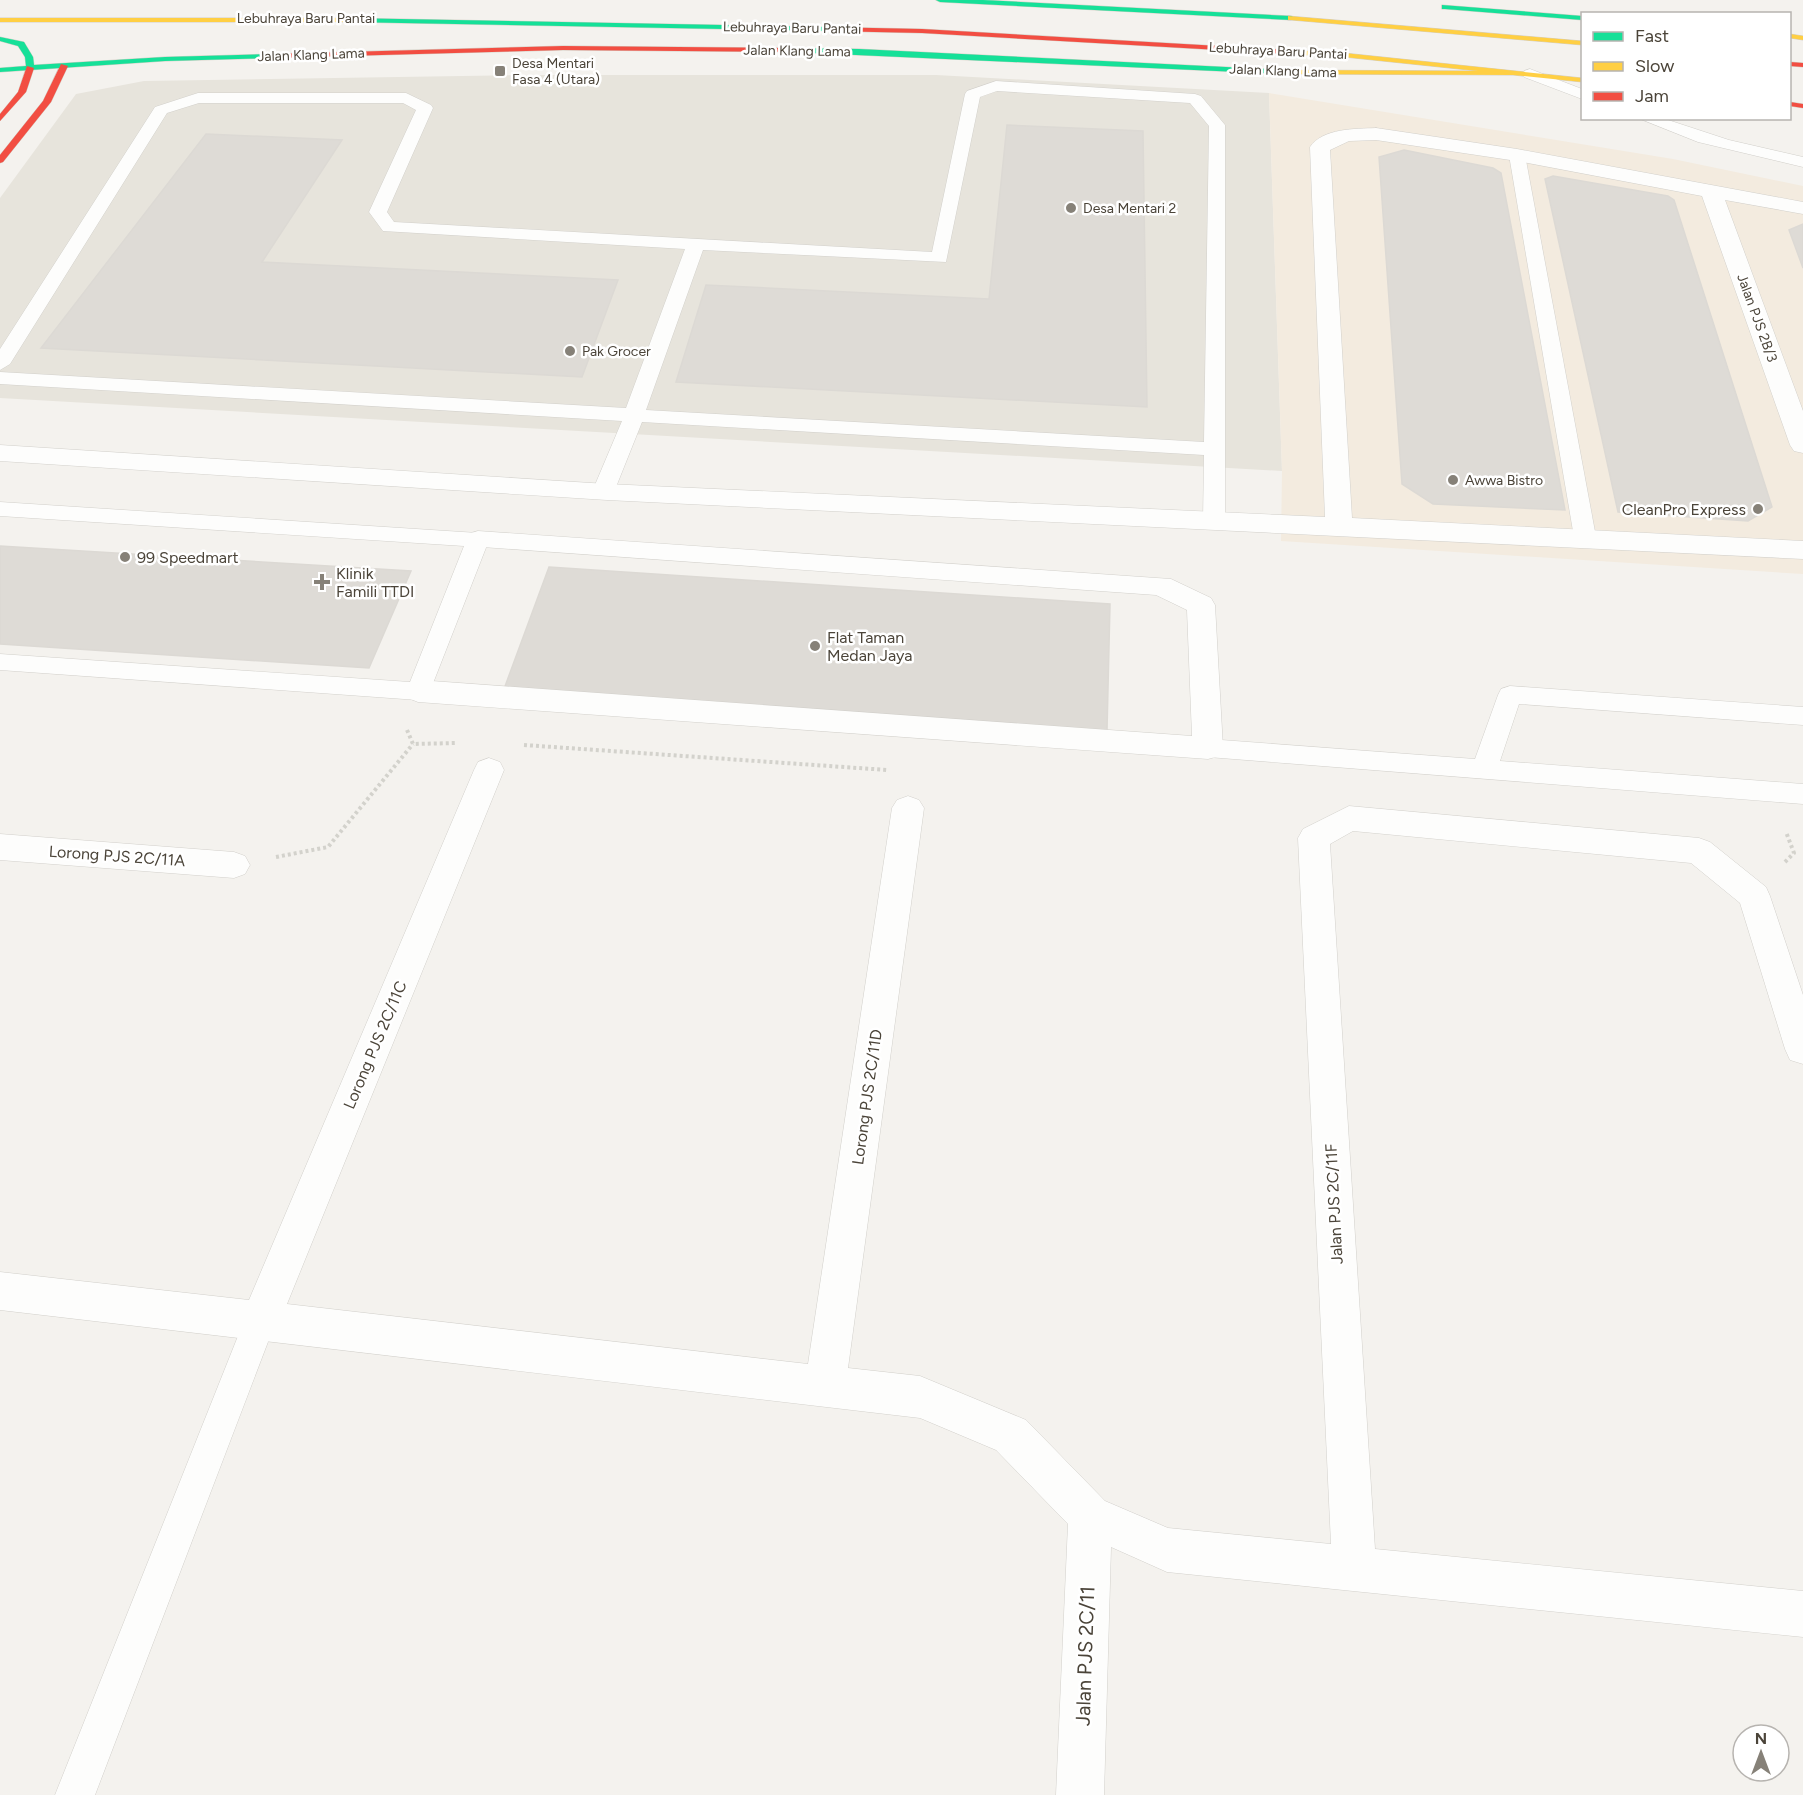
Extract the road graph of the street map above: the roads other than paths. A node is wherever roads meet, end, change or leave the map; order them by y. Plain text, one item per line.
1 (935, 5) edge
2 (366, 6) dead end
3 (1430, 6) dead end
4 (0, 11) edge
5 (1581, 18) edge
6 (0, 20) edge
7 (1272, 32) dead end
8 (0, 39) edge
9 (1353, 41) dead end
10 (1581, 43) edge
11 (0, 56) edge
12 (29, 63) junction
13 (64, 66) junction
14 (0, 70) edge
15 (1530, 74) junction
16 (1581, 80) edge
17 (1581, 94) edge
18 (0, 119) edge
19 (1652, 120) edge
20 (1517, 155) junction
21 (0, 160) edge
22 (1803, 162) edge
23 (1711, 190) junction
24 (1803, 208) edge
25 (696, 244) junction
26 (0, 364) edge
27 (0, 378) edge
28 (634, 415) junction
29 (1803, 445) edge
30 (1213, 449) junction
31 (0, 453) edge
32 (603, 492) junction
33 (0, 509) edge
34 (1214, 522) junction
35 (1339, 525) junction
36 (1585, 537) junction
37 (478, 540) junction
38 (1803, 549) edge
39 (0, 662) edge
40 (418, 691) junction
41 (1803, 716) edge
42 (1208, 748) junction
43 (489, 770) dead end
44 (1484, 771) junction
45 (1803, 794) edge
46 (908, 808) dead end
47 (0, 847) edge
48 (234, 865) road end
49 (1803, 1049) edge
50 (0, 1291) edge
51 (260, 1321) junction
52 (825, 1385) junction
53 (1090, 1516) junction
54 (1354, 1569) junction
55 (1803, 1614) edge
56 (75, 1795) edge
57 (1080, 1795) edge

1 - 7 main road
1 - 10 main road, Lebuhraya Baru Pantai
2 - 4 main road
3 - 5 main road
6 - 15 main road, Lebuhraya Baru Pantai
8 - 12 main road
9 - 15 main road
11 - 12 main road, Jalan Klang Lama
12 - 13 main road, Jalan Klang Lama
12 - 14 main road, Jalan Klang Lama
12 - 18 main road
13 - 15 main road, Jalan Klang Lama
13 - 21 main road
15 - 16 main road, Lebuhraya Baru Pantai
15 - 17 lane
19 - 22 lane
20 - 23 street
20 - 35 street
20 - 36 lane
23 - 24 street
23 - 29 street, Jalan PJS 2B/3
25 - 26 lane
25 - 28 lane
25 - 30 lane
27 - 28 lane
28 - 30 lane
28 - 32 lane
30 - 34 lane
31 - 32 street
32 - 34 street
33 - 37 lane
34 - 35 street
35 - 36 street
36 - 38 street
37 - 40 lane
37 - 42 street
39 - 40 lane
40 - 42 street
41 - 44 lane
42 - 44 lane
43 - 51 street, Lorong PJS 2C/11C
44 - 45 lane
46 - 52 street, Lorong PJS 2C/11D
47 - 48 street, Lorong PJS 2C/11A
49 - 54 street, Jalan PJS 2C/11F
50 - 51 street
51 - 52 street
51 - 56 lane
52 - 53 street
53 - 54 street
53 - 57 street, Jalan PJS 2C/11
54 - 55 street

